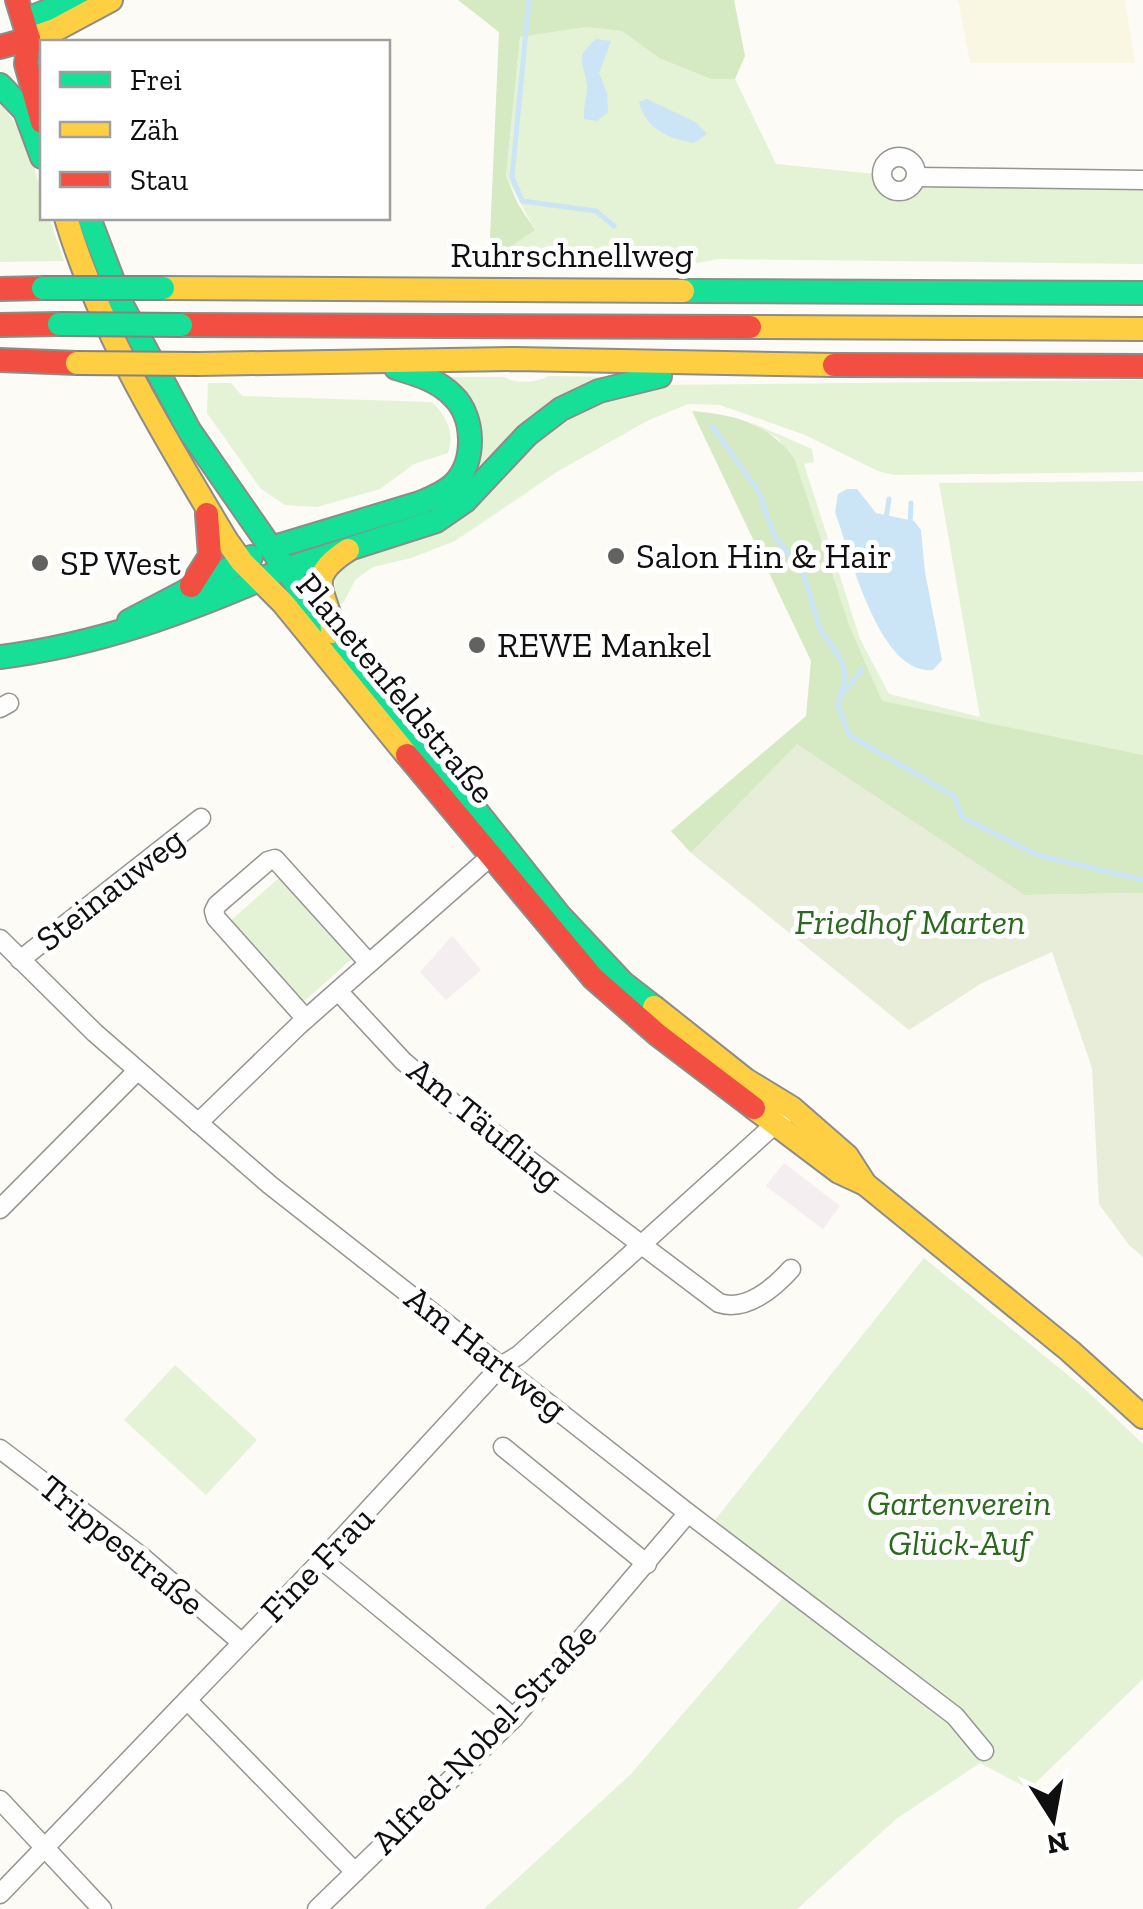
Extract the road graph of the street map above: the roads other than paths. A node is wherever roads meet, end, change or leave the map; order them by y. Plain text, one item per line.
1 (75, 0) edge
2 (111, 0) edge
3 (0, 26) edge
4 (28, 29) edge
5 (0, 47) edge
6 (0, 85) edge
7 (40, 115) edge
8 (40, 152) edge
9 (916, 177) dead end
10 (1143, 180) edge
11 (67, 220) edge
12 (90, 220) edge
13 (0, 288) edge
14 (1143, 293) edge
15 (0, 325) edge
16 (1143, 329) edge
17 (0, 360) edge
18 (368, 362) junction
19 (720, 365) junction
20 (1143, 366) edge
21 (206, 506) junction
22 (357, 546) junction
23 (271, 548) junction
24 (242, 562) junction
25 (286, 568) junction
26 (259, 580) junction
27 (191, 586) junction
28 (332, 632) junction
29 (104, 635) junction
30 (0, 657) edge
31 (201, 818) dead end
32 (490, 857) junction
33 (0, 939) edge
34 (20, 960) junction
35 (369, 963) junction
36 (338, 992) junction
37 (306, 1020) junction
38 (137, 1070) junction
39 (784, 1116) junction
40 (198, 1123) junction
41 (0, 1208) edge
42 (642, 1244) junction
43 (791, 1269) dead end
44 (501, 1366) junction
45 (1143, 1417) edge
46 (503, 1447) dead end
47 (0, 1449) edge
48 (688, 1513) junction
49 (322, 1560) junction
50 (647, 1564) junction
51 (241, 1642) junction
52 (187, 1700) junction
53 (514, 1718) junction
54 (984, 1751) dead end
55 (0, 1800) edge
56 (45, 1847) junction
57 (355, 1872) junction
58 (0, 1894) edge
59 (102, 1909) edge
60 (317, 1909) edge

1 - 4 main road
2 - 4 main road
3 - 4 main road
4 - 5 main road
4 - 7 main road
6 - 8 main road
9 - 10 street
11 - 21 main road, Planetenfeldstraße
12 - 23 main road, Planetenfeldstraße
13 - 14 main road, Ruhrschnellweg, bridge
15 - 16 main road, Ruhrschnellweg, bridge
17 - 18 main road, bridge
18 - 19 main road
18 - 23 main road
19 - 20 main road
19 - 22 main road
21 - 24 main road, Planetenfeldstraße
21 - 27 main road
22 - 25 main road
22 - 28 main road
23 - 24 main road
23 - 25 main road, Planetenfeldstraße
24 - 26 main road, Planetenfeldstraße
24 - 27 main road
25 - 26 main road
25 - 28 main road, Planetenfeldstraße
26 - 29 main road
26 - 32 main road, Planetenfeldstraße
27 - 29 main road
28 - 39 main road, Planetenfeldstraße
29 - 30 main road
31 - 34 street, Steinauweg
32 - 35 street
32 - 39 main road, Planetenfeldstraße
33 - 34 street, Am Hartweg
34 - 38 street, Am Hartweg
35 - 36 street
35 - 37 street
36 - 37 street
36 - 42 street, Am Täufling
37 - 40 street
38 - 40 street, Am Hartweg
38 - 41 street
39 - 42 street, Fine Frau
39 - 45 main road, Planetenfeldstraße
40 - 44 street, Am Hartweg
42 - 43 street
42 - 44 street, Fine Frau
44 - 48 street, Am Hartweg
44 - 49 street, Fine Frau
46 - 50 street
47 - 51 street, Trippestraße
48 - 50 street, Alfred-Nobel-Straße
48 - 54 street, Am Hartweg
49 - 51 street, Fine Frau
49 - 53 street
50 - 53 street, Alfred-Nobel-Straße
51 - 52 street, Fine Frau
52 - 56 street, Fine Frau
52 - 57 street
53 - 57 street, Alfred-Nobel-Straße
55 - 56 street
56 - 58 street, Fine Frau
56 - 59 street
57 - 60 street, Alfred-Nobel-Straße

